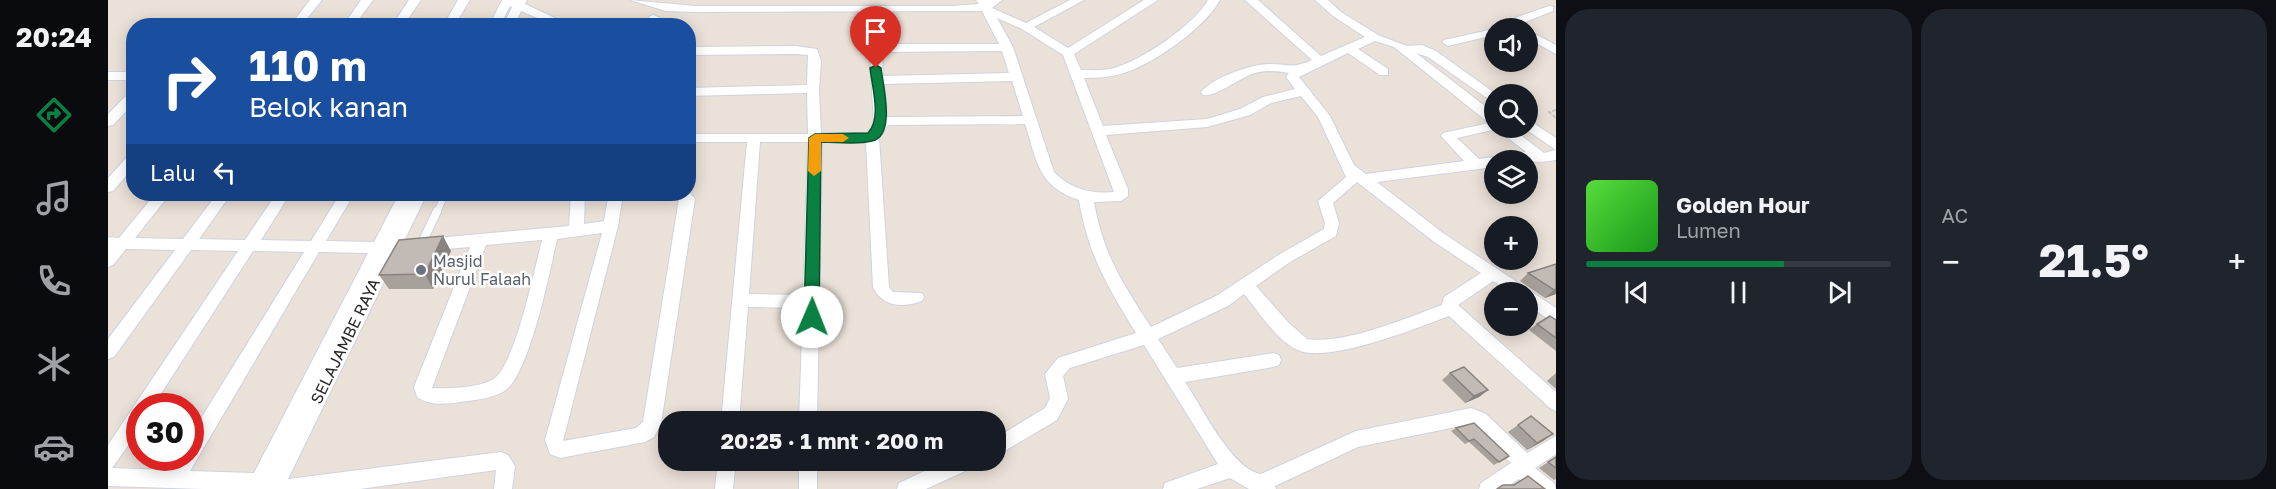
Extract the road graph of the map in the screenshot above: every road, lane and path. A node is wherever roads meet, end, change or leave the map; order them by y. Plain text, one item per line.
1 (316, 0) edge
2 (367, 0) edge
3 (415, 0) edge
4 (464, 0) edge
5 (636, 0) edge
6 (1078, 0) edge
7 (1152, 0) edge
8 (1214, 0) edge
9 (1251, 0) edge
10 (1321, 0) edge
11 (1532, 0) edge
12 (514, 2) edge
13 (671, 4) edge
14 (988, 4) edge
15 (1552, 8) edge
16 (301, 18) edge
17 (354, 18) edge
18 (403, 18) edge
19 (453, 18) edge
20 (501, 18) edge
21 (510, 18) edge
22 (547, 18) edge
23 (1524, 18) edge
24 (1026, 27) junction
25 (1484, 34) edge
26 (1374, 37) junction
27 (1538, 40) edge
28 (1448, 42) dead end
29 (1007, 47) junction
30 (1349, 48) junction
31 (1404, 50) junction
32 (1556, 50) edge
33 (696, 51) edge
34 (1068, 53) junction
35 (1320, 61) junction
36 (1297, 71) junction
37 (1384, 72) dead end
38 (1077, 74) junction
39 (108, 76) edge
40 (126, 76) edge
41 (1016, 77) junction
42 (877, 80) junction
43 (813, 89) junction
44 (1305, 91) junction
45 (696, 92) edge
46 (1207, 92) dead end
47 (1484, 92) edge
48 (126, 103) edge
49 (1556, 110) edge
50 (1484, 112) edge
51 (1556, 118) edge
52 (1030, 120) junction
53 (882, 121) junction
54 (108, 122) edge
55 (1484, 128) edge
56 (1098, 131) junction
57 (1538, 131) edge
58 (872, 137) junction
59 (696, 138) edge
60 (754, 138) junction
61 (815, 138) junction
62 (1516, 138) edge
63 (1556, 145) edge
64 (1532, 150) edge
65 (1538, 155) edge
66 (1556, 155) edge
67 (1484, 164) edge
68 (1477, 165) junction
69 (126, 167) edge
70 (1357, 174) junction
71 (108, 187) edge
72 (1086, 198) junction
73 (156, 201) edge
74 (219, 201) edge
75 (278, 201) edge
76 (343, 201) edge
77 (403, 201) edge
78 (415, 201) edge
79 (442, 201) dead end
80 (582, 201) edge
81 (613, 201) edge
82 (686, 201) edge
83 (594, 228) junction
84 (551, 234) junction
85 (480, 241) junction
86 (115, 243) edge
87 (188, 244) junction
88 (249, 245) junction
89 (316, 245) junction
90 (421, 245) junction
91 (383, 248) junction
92 (108, 261) edge
93 (1492, 273) junction
94 (1506, 282) edge
95 (1246, 285) junction
96 (916, 297) dead end
97 (740, 300) junction
98 (812, 302) junction
99 (1538, 304) edge
100 (1450, 309) junction
101 (1556, 317) edge
102 (1146, 337) junction
103 (108, 352) edge
104 (1274, 360) dead end
105 (1174, 376) junction
106 (152, 393) edge
107 (1556, 403) edge
108 (731, 411) edge
109 (808, 411) edge
110 (204, 430) edge
111 (126, 434) edge
112 (1006, 442) edge
113 (1556, 444) edge
114 (108, 461) edge
115 (1523, 466) junction
116 (1232, 468) junction
117 (179, 471) edge
118 (726, 471) edge
119 (808, 471) edge
120 (945, 471) edge
121 (108, 477) edge
122 (175, 477) junction
123 (266, 486) edge
124 (1264, 486) edge
125 (503, 489) edge
126 (724, 489) edge
127 (808, 489) edge
128 (906, 489) edge
129 (1172, 489) edge
130 (1488, 489) edge
131 (1547, 489) edge

1 - 16 street
2 - 17 street
3 - 18 street
4 - 19 street
5 - 13 street
6 - 24 street
7 - 34 street
8 - 38 street
9 - 35 street
10 - 26 street
11 - 15 street
12 - 20 street
12 - 21 street
12 - 22 street
13 - 14 street
14 - 24 street
14 - 29 street
15 - 23 street
24 - 34 street
25 - 28 street
26 - 30 street
26 - 31 street
27 - 32 street
29 - 41 street
29 - 42 street
30 - 35 street
30 - 37 street
31 - 47 street
31 - 50 street
33 - 43 street
34 - 38 street
35 - 36 street
36 - 44 street
36 - 46 street
38 - 56 street
39 - 40 street
41 - 42 street
41 - 52 street
42 - 53 street
43 - 45 street
43 - 61 street
44 - 56 street
44 - 70 street
48 - 54 street
49 - 51 path
52 - 53 street
52 - 72 street
53 - 58 street
55 - 68 street
56 - 72 street
57 - 63 street
58 - 61 street
58 - 96 street
59 - 60 street
60 - 61 street
60 - 97 street
61 - 98 street
62 - 64 street
65 - 66 street
67 - 68 street
68 - 70 street
69 - 71 street
70 - 93 street
70 - 95 street
72 - 102 street
73 - 86 street
74 - 87 street
75 - 88 street
76 - 89 street
77 - 91 street
78 - 91 street, SELAJAMBE RAYA
79 - 90 lane
80 - 83 street
81 - 83 street
82 - 83 street
83 - 84 street
84 - 85 street
84 - 85 street
85 - 90 street
86 - 87 street
86 - 92 street
87 - 88 street
87 - 103 street
88 - 89 street
88 - 106 street
89 - 91 street
89 - 110 street
90 - 91 street
91 - 123 street, SELAJAMBE RAYA
93 - 94 street
93 - 100 street
95 - 100 street
95 - 102 street
97 - 98 street
97 - 108 street
98 - 109 street
99 - 101 street
100 - 107 street
102 - 105 street
102 - 112 street
104 - 105 street
105 - 116 street
111 - 114 street
113 - 115 street
115 - 124 street
115 - 130 street
115 - 131 street
116 - 124 street
116 - 129 street
117 - 122 street
118 - 126 street
119 - 127 street
120 - 128 street
121 - 122 street
122 - 123 street
123 - 125 street

